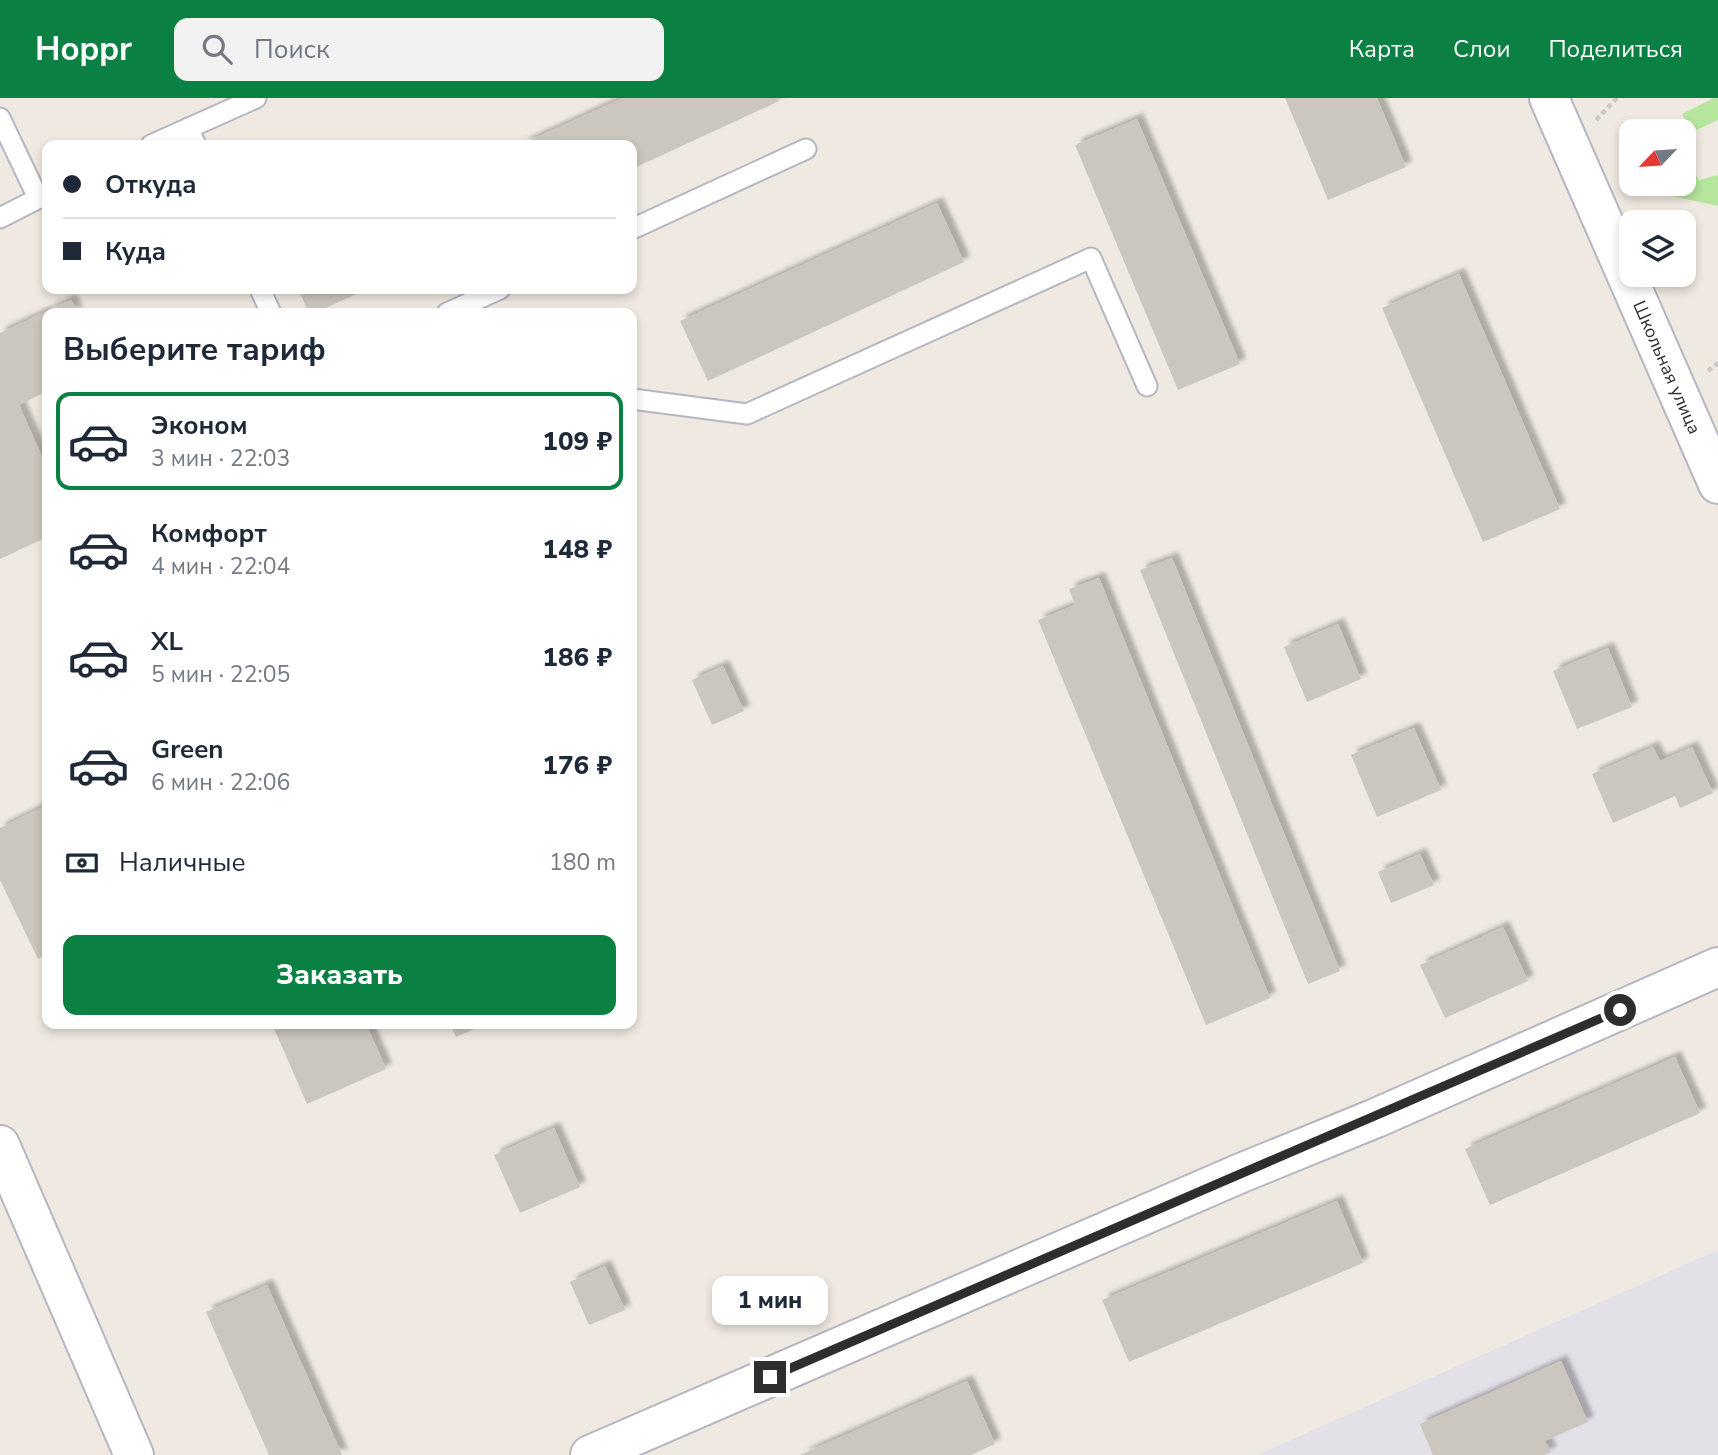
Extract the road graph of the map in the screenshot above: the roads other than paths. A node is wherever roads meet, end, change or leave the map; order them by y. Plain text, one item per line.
1 (256, 98) edge
2 (1549, 98) edge
3 (0, 118) edge
4 (192, 137) edge
5 (806, 149) dead end
6 (42, 194) edge
7 (42, 197) edge
8 (0, 218) edge
9 (637, 227) edge
10 (489, 294) edge
11 (458, 308) edge
12 (1147, 386) dead end
13 (637, 400) edge
14 (1718, 484) edge
15 (1718, 967) edge
16 (0, 1144) edge
17 (134, 1455) edge
18 (590, 1455) edge

1 - 4 lane
2 - 14 street, Школьная улица
3 - 6 lane
5 - 9 lane
7 - 8 lane
10 - 11 lane
12 - 13 lane
15 - 18 street
16 - 17 street

